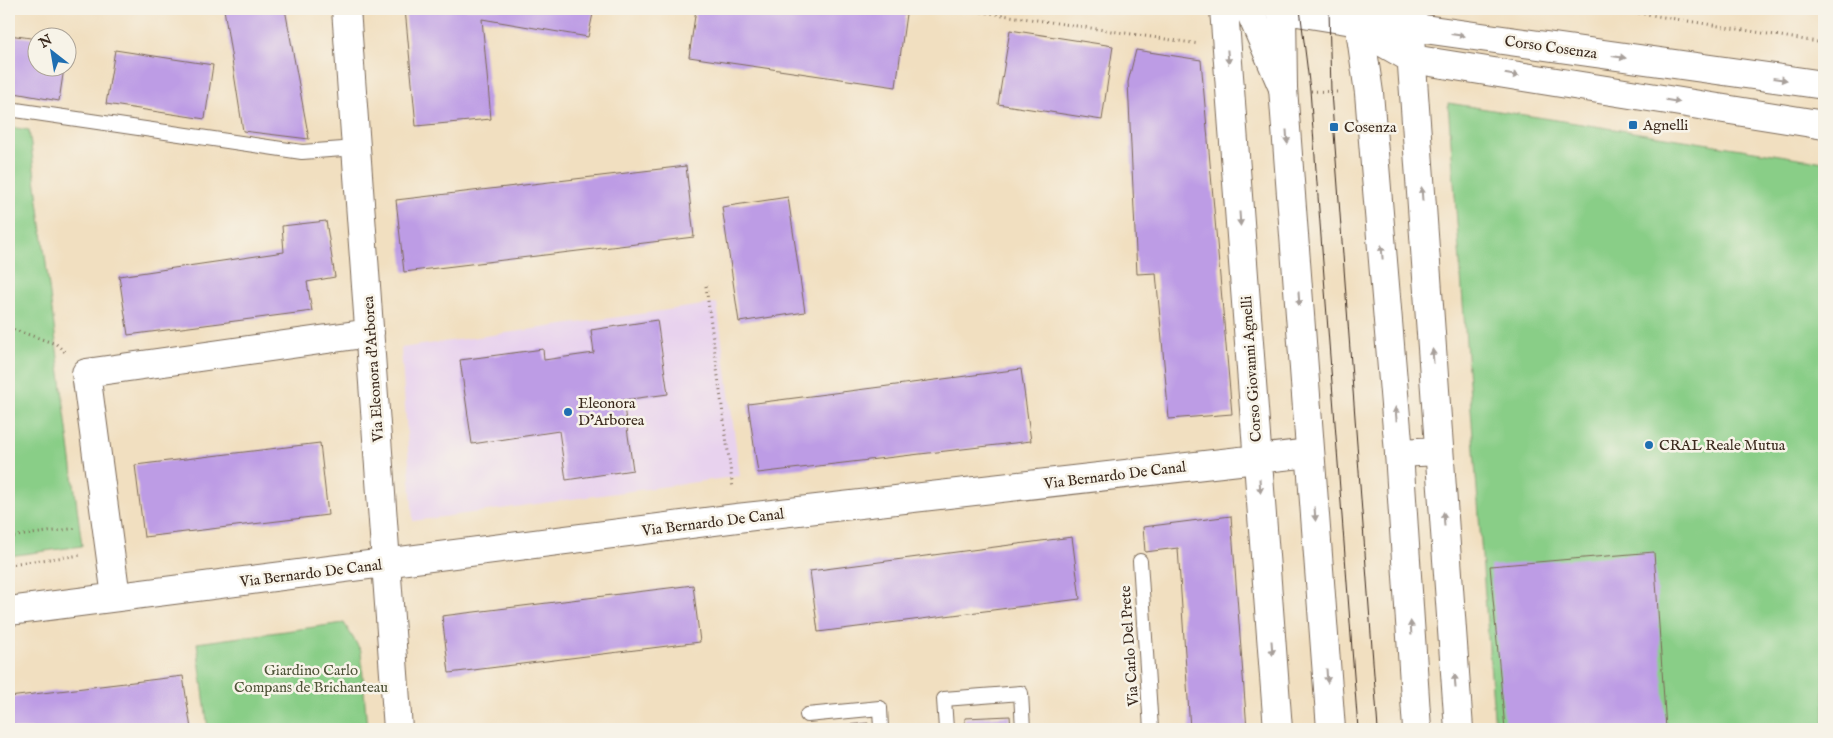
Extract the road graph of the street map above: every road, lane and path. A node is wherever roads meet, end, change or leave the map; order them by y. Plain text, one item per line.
1 (346, 9) edge
2 (962, 9) edge
3 (1224, 9) edge
4 (1249, 9) edge
5 (1281, 9) edge
6 (1614, 9) edge
7 (1409, 18) edge
8 (1371, 20) edge
9 (1824, 43) edge
10 (1204, 44) dead end
11 (1412, 59) junction
12 (1824, 85) edge
13 (1283, 88) junction
14 (1369, 93) junction
15 (9, 109) edge
16 (1824, 125) edge
17 (357, 148) junction
18 (706, 286) dead end
19 (9, 328) edge
20 (370, 332) junction
21 (86, 373) junction
22 (1439, 451) junction
23 (1310, 453) junction
24 (1399, 453) junction
25 (1258, 458) junction
26 (737, 518) junction
27 (84, 527) dead end
28 (9, 537) edge
29 (110, 552) junction
30 (1140, 561) dead end
31 (9, 564) edge
32 (386, 564) junction
33 (116, 597) junction
34 (9, 611) edge
35 (807, 715) dead end
36 (398, 729) edge
37 (881, 729) edge
38 (946, 729) edge
39 (1023, 729) edge
40 (1151, 729) edge
41 (1278, 729) edge
42 (1331, 729) edge
43 (1417, 729) edge
44 (1459, 729) edge

1 - 17 street, Via Eleonora d'Arborea
2 - 10 path
3 -> 25 street, Corso Giovanni Agnelli
4 - 13 street
5 - 8 street, Corso Cosenza
5 - 13 street
6 - 9 path
7 - 8 street, Corso Cosenza
7 - 11 street
7 -> 12 street, Corso Cosenza
8 - 11 street, Corso Cosenza
8 - 14 street
11 -> 16 street, Corso Cosenza
22 -> 11 street
13 - 14 path
13 -> 23 street
24 -> 14 street
15 - 17 lane
17 - 20 street, Via Eleonora d'Arborea
18 - 26 path
19 - 21 path
20 - 21 street
20 - 32 street, Via Eleonora d'Arborea
21 - 29 street
22 - 24 street
44 -> 22 street
23 - 25 street, Via Bernardo De Canal
23 -> 42 street
43 -> 24 street
25 - 26 street, Via Bernardo De Canal
25 -> 41 street, Corso Giovanni Agnelli
26 - 32 street, Via Bernardo De Canal
27 - 28 path
29 - 31 path
29 - 33 street
30 - 40 lane, Via Carlo Del Prete
32 - 33 street, Via Bernardo De Canal
32 - 36 street, Via Eleonora d'Arborea
33 - 34 street, Via Bernardo De Canal
35 - 37 lane
38 - 39 lane

